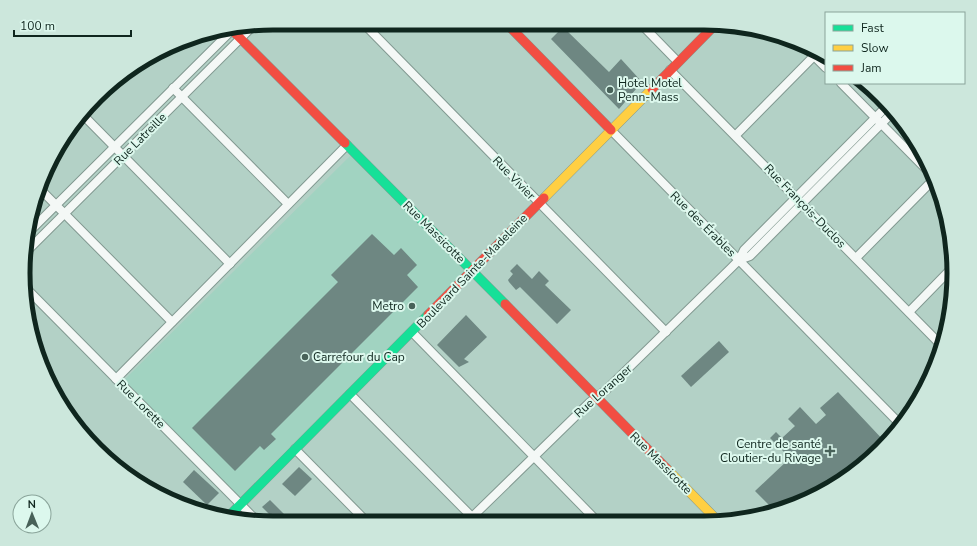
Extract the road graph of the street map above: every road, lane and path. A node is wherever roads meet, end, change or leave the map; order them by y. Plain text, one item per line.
1 (370, 30) edge
2 (513, 30) edge
3 (647, 30) edge
4 (710, 30) edge
5 (248, 32) edge
6 (235, 33) edge
7 (227, 35) edge
8 (241, 39) junction
9 (814, 56) edge
10 (815, 57) edge
11 (678, 62) junction
12 (825, 67) edge
13 (670, 70) junction
14 (842, 84) edge
15 (173, 88) junction
16 (182, 97) junction
17 (884, 109) edge
18 (889, 116) edge
19 (876, 117) junction
20 (86, 118) edge
21 (882, 124) junction
22 (611, 130) junction
23 (736, 135) junction
24 (347, 145) junction
25 (114, 147) junction
26 (123, 156) junction
27 (920, 163) edge
28 (930, 183) edge
29 (44, 193) edge
30 (799, 200) junction
31 (539, 203) junction
32 (288, 204) junction
33 (56, 205) junction
34 (65, 214) junction
35 (35, 226) edge
36 (32, 246) edge
37 (856, 258) junction
38 (740, 260) junction
39 (230, 264) junction
40 (472, 271) junction
41 (947, 273) edge
42 (31, 293) edge
43 (909, 312) junction
44 (172, 322) junction
45 (412, 332) junction
46 (666, 332) junction
47 (937, 341) edge
48 (116, 379) junction
49 (350, 394) junction
50 (596, 397) junction
51 (897, 421) edge
52 (295, 449) junction
53 (533, 457) junction
54 (241, 505) junction
55 (233, 512) edge
56 (251, 515) edge
57 (713, 515) edge
58 (361, 516) edge
59 (468, 516) edge
60 (476, 516) edge
61 (592, 516) edge

1 - 31 street, Rue Vivier
2 - 22 street, Rue des Érables
3 - 11 street
4 - 11 street, Boulevard Sainte-Madeleine
5 - 8 street, Rue Latreille
6 - 8 street, Rue Massicotte
7 - 15 street, Rue Latreille
8 - 16 street, Rue Latreille
8 - 24 street, Rue Massicotte
9 - 23 street
10 - 12 street
11 - 13 street, Boulevard Sainte-Madeleine
13 - 22 street, Boulevard Sainte-Madeleine
13 - 23 street, Rue François-Duclos
14 - 19 street
15 - 16 street
15 - 25 street, Rue Latreille
16 - 26 street, Rue Latreille
16 - 32 street
17 - 19 street, Rue Loranger
18 - 21 street, Rue Loranger
19 - 21 street
19 - 30 street, Rue Loranger
20 - 25 street
21 - 27 street
21 - 30 street, Rue Loranger
22 - 31 street, Boulevard Sainte-Madeleine
22 - 38 street, Rue des Érables
23 - 30 street, Rue François-Duclos
24 - 32 street
24 - 40 street, Rue Massicotte
25 - 26 street
25 - 33 street, Rue Latreille
26 - 34 street, Rue Latreille
26 - 39 street
28 - 37 street
29 - 33 street
30 - 37 street, Rue François-Duclos
30 - 38 street, Rue Loranger
31 - 40 street, Boulevard Sainte-Madeleine
31 - 46 street, Rue Vivier
32 - 39 street
33 - 34 street
33 - 35 street, Rue Latreille
34 - 36 street, Rue Latreille
34 - 44 street
37 - 43 street, Rue François-Duclos
38 - 46 street, Rue Loranger
38 - 51 street, Rue des Érables
39 - 44 street
40 - 45 street, Boulevard Sainte-Madeleine
40 - 50 street, Rue Massicotte
41 - 43 street
42 - 48 street, Rue Lorette
43 - 47 street, Rue François-Duclos
44 - 48 street
45 - 49 street, Boulevard Sainte-Madeleine
45 - 53 street
46 - 50 street, Rue Loranger
48 - 54 street, Rue Lorette
49 - 52 street, Boulevard Sainte-Madeleine
49 - 59 street
50 - 53 street, Rue Loranger
50 - 57 street, Rue Massicotte
52 - 54 street, Boulevard Sainte-Madeleine
52 - 58 street
53 - 60 street, Rue Loranger
53 - 61 street
54 - 55 street, Boulevard Sainte-Madeleine
54 - 56 street, Rue Lorette

